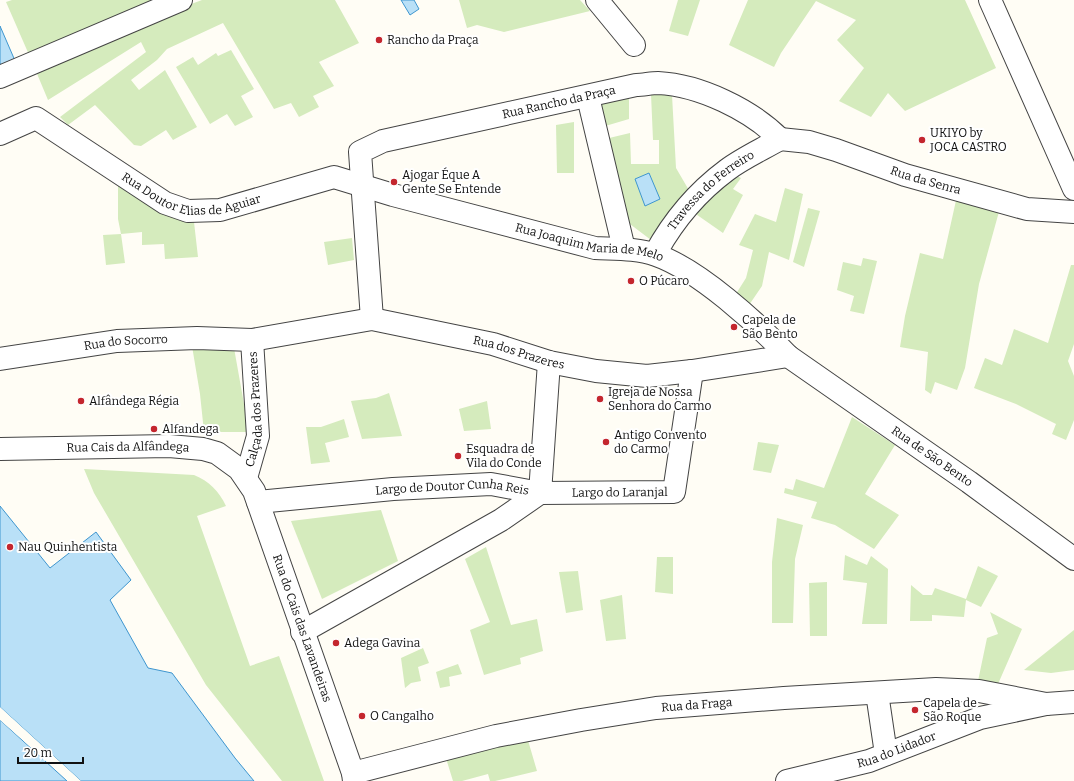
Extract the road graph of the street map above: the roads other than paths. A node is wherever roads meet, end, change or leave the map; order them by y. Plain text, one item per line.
1 (181, 0) edge
2 (597, 0) edge
3 (990, 0) edge
4 (634, 45) dead end
5 (0, 77) edge
6 (588, 97) junction
7 (0, 134) edge
8 (780, 139) junction
9 (1066, 149) edge
10 (361, 184) junction
11 (1074, 189) edge
12 (1074, 212) edge
13 (624, 250) junction
14 (655, 254) junction
15 (372, 319) junction
16 (252, 340) junction
17 (788, 356) junction
18 (0, 359) edge
19 (549, 362) junction
20 (692, 371) junction
21 (0, 449) edge
22 (246, 478) junction
23 (540, 493) junction
24 (258, 502) junction
25 (1074, 559) edge
26 (302, 632) junction
27 (877, 693) junction
28 (1074, 702) edge
29 (1046, 704) junction
30 (886, 754) junction
31 (353, 777) edge
32 (787, 781) edge

1 - 5 street
2 - 4 street
3 - 9 street
6 - 8 street, Rua Rancho da Praça
6 - 10 street, Rua Rancho da Praça
6 - 13 street
7 - 10 street, Rua Doutor Elias de Aguiar
8 - 12 street, Rua da Senra
8 - 14 street, Travessa do Ferreiro
9 - 11 street
10 - 13 street, Rua Joaquim Maria de Melo
10 - 15 street
13 - 14 street, Rua Joaquim Maria de Melo
14 - 17 street, Rua Joaquim Maria de Melo
15 - 16 street, Rua dos Prazeres
15 - 19 street, Rua dos Prazeres
16 - 18 street, Rua do Socorro
16 - 22 street, Calçada dos Prazeres
17 - 20 street, Rua dos Prazeres
17 - 25 street, Rua de São Bento
19 - 20 street, Rua dos Prazeres
19 - 23 street
20 - 23 street, Largo do Laranjal
21 - 22 street, Rua Cais da Alfândega
22 - 24 street, Rua do Cais das Lavandeiras
23 - 24 street, Largo de Doutor Cunha Reis
23 - 26 street, Largo de Doutor Cunha Reis
24 - 26 street, Rua do Cais das Lavandeiras
26 - 31 street, Rua do Cais das Lavandeiras
27 - 29 street, Rua da Fraga
27 - 30 street
27 - 31 street, Rua da Fraga
28 - 29 street, Rua do Lidador
29 - 30 street, Rua do Lidador
30 - 32 street, Rua do Lidador

